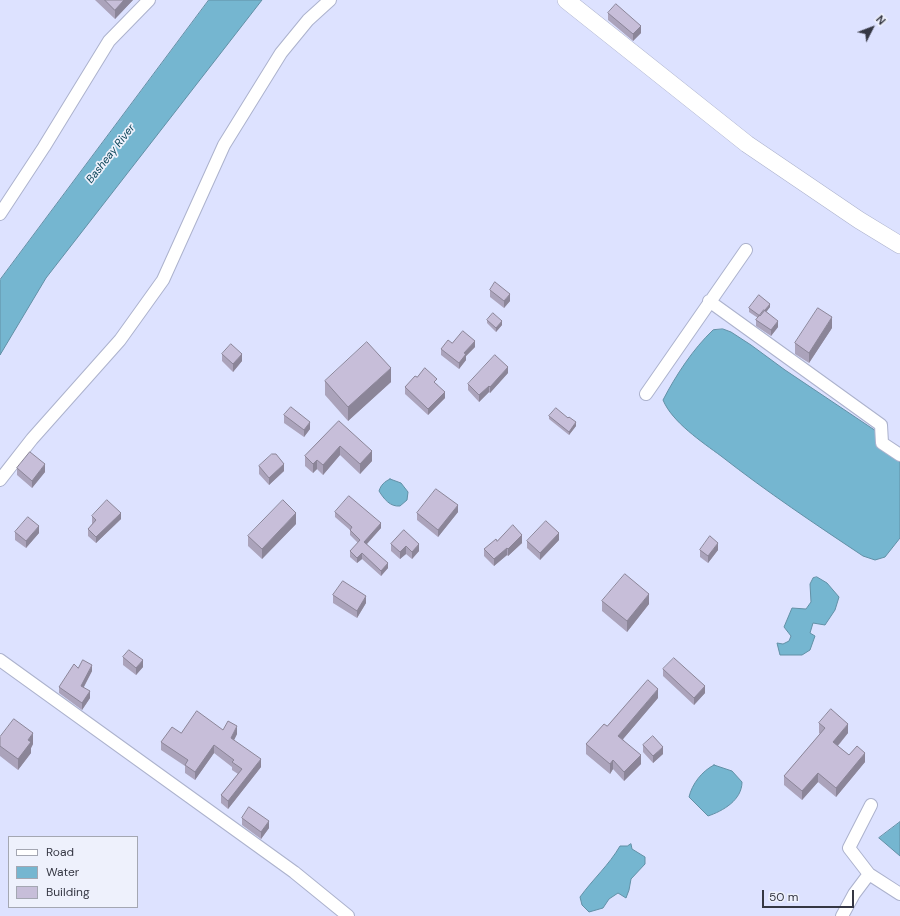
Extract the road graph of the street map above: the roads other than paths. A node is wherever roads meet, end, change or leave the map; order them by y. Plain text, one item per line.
1 (149, 0) edge
2 (330, 0) edge
3 (566, 0) edge
4 (0, 214) edge
5 (900, 245) edge
6 (746, 250) dead end
7 (709, 301) junction
8 (646, 394) dead end
9 (900, 455) edge
10 (0, 480) edge
11 (0, 660) edge
12 (871, 806) dead end
13 (869, 874) junction
14 (900, 894) edge
15 (348, 916) edge
16 (842, 916) edge

1 - 4 street
2 - 10 street
3 - 5 street
6 - 7 street
7 - 8 street
7 - 9 street
11 - 15 street
12 - 13 street
13 - 14 street
13 - 16 street

